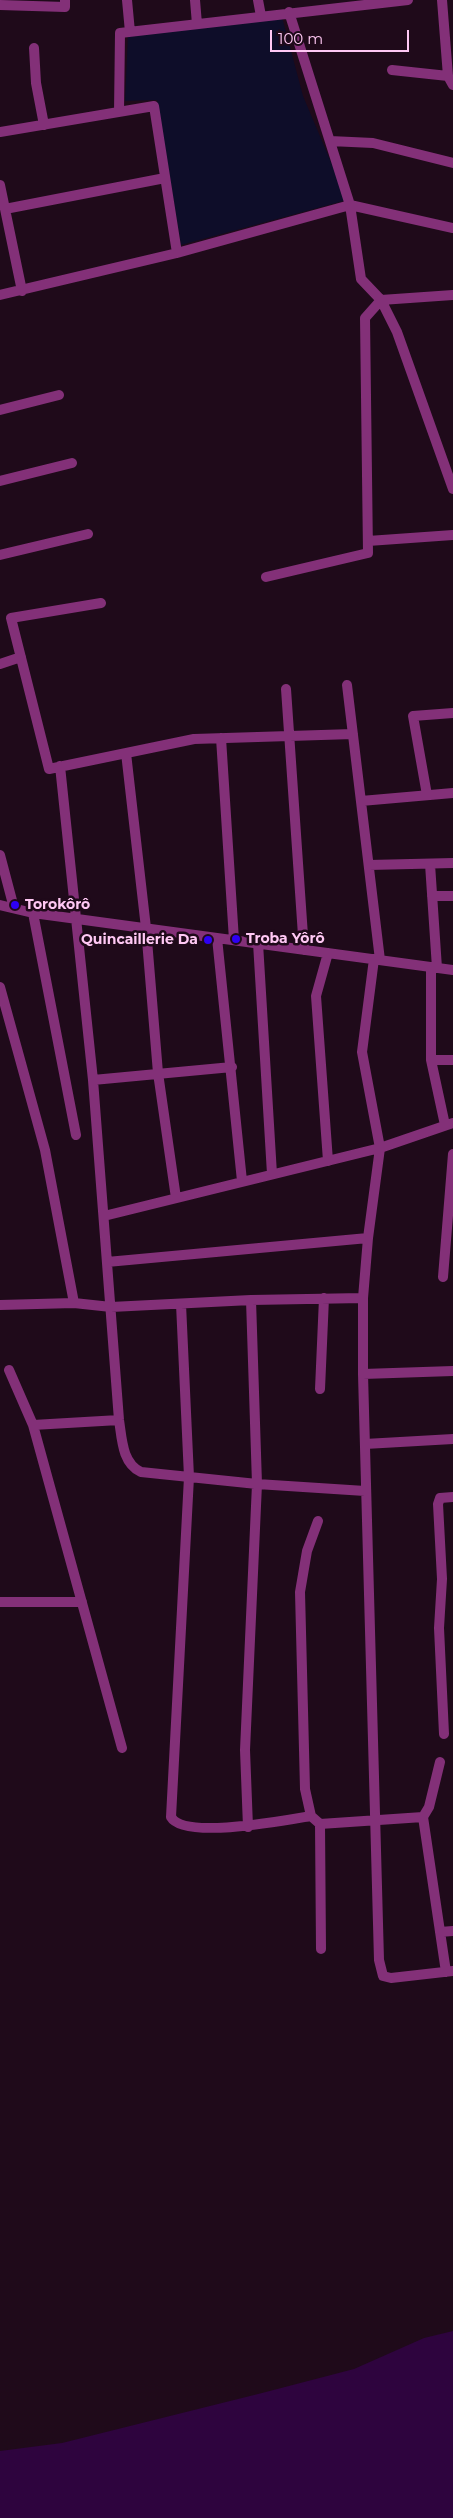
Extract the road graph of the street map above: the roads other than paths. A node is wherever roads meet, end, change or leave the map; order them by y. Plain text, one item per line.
1 (65, 0) edge
2 (127, 0) edge
3 (195, 0) edge
4 (258, 0) edge
5 (408, 0) edge
6 (442, 0) edge
7 (0, 5) edge
8 (289, 12) junction
9 (261, 16) junction
10 (197, 24) junction
11 (130, 32) junction
12 (34, 48) dead end
13 (392, 70) dead end
14 (450, 81) edge
15 (119, 112) junction
16 (44, 125) junction
17 (0, 132) edge
18 (330, 141) junction
19 (453, 163) edge
20 (165, 178) junction
21 (0, 185) edge
22 (350, 205) junction
23 (5, 209) junction
24 (453, 228) edge
25 (178, 253) junction
26 (22, 291) junction
27 (0, 295) edge
28 (453, 295) edge
29 (381, 300) junction
30 (59, 395) dead end
31 (0, 410) edge
32 (72, 463) dead end
33 (0, 481) edge
34 (453, 488) edge
35 (88, 534) dead end
36 (453, 535) edge
37 (368, 541) junction
38 (0, 555) edge
39 (266, 577) dead end
40 (101, 603) dead end
41 (21, 657) junction
42 (0, 664) edge
43 (347, 686) dead end
44 (286, 689) dead end
45 (453, 713) edge
46 (353, 734) junction
47 (289, 736) junction
48 (220, 738) junction
49 (126, 753) junction
50 (60, 766) junction
51 (453, 793) edge
52 (427, 795) junction
53 (361, 801) junction
54 (0, 855) edge
55 (453, 863) edge
56 (430, 864) junction
57 (369, 866) junction
58 (432, 896) junction
59 (453, 896) edge
60 (0, 905) edge
61 (14, 908) junction
62 (33, 912) junction
63 (76, 918) junction
64 (146, 928) junction
65 (217, 938) junction
66 (234, 940) junction
67 (258, 943) junction
68 (304, 950) junction
69 (328, 953) junction
70 (377, 960) junction
71 (434, 967) junction
72 (453, 970) edge
73 (0, 987) edge
74 (431, 1060) junction
75 (453, 1060) edge
76 (232, 1067) junction
77 (158, 1073) junction
78 (93, 1080) junction
79 (449, 1124) edge
80 (76, 1135) dead end
81 (380, 1148) junction
82 (453, 1154) edge
83 (328, 1161) junction
84 (272, 1174) junction
85 (242, 1181) junction
86 (176, 1198) junction
87 (104, 1216) junction
88 (368, 1238) junction
89 (107, 1262) junction
90 (443, 1277) dead end
91 (324, 1298) junction
92 (363, 1298) junction
93 (251, 1300) junction
94 (74, 1304) junction
95 (181, 1304) junction
96 (0, 1305) edge
97 (110, 1307) junction
98 (9, 1370) dead end
99 (453, 1371) edge
100 (363, 1374) junction
101 (320, 1389) dead end
102 (118, 1420) junction
103 (33, 1425) junction
104 (453, 1440) edge
105 (365, 1444) junction
106 (189, 1477) junction
107 (257, 1484) junction
108 (365, 1491) junction
109 (453, 1497) edge
110 (318, 1521) dead end
111 (0, 1602) edge
112 (82, 1602) junction
113 (444, 1734) dead end
114 (122, 1748) dead end
115 (440, 1762) dead end
116 (311, 1816) junction
117 (424, 1817) junction
118 (376, 1819) junction
119 (320, 1824) junction
120 (248, 1827) junction
121 (453, 1931) edge
122 (440, 1932) junction
123 (321, 1949) dead end
124 (449, 1971) edge

1 - 7 street
2 - 11 street
3 - 10 street
4 - 9 street
5 - 8 street
6 - 14 street
8 - 9 street
8 - 18 street
9 - 10 street
10 - 11 street
11 - 15 street
12 - 16 street
13 - 14 street
15 - 16 street
15 - 20 street
16 - 17 street
18 - 19 street
18 - 22 street
20 - 23 street
20 - 25 street
21 - 23 street
22 - 24 street
22 - 25 street
22 - 29 street
23 - 26 street
25 - 26 street
26 - 27 street
28 - 29 street
29 - 34 street
29 - 37 street
30 - 31 street
32 - 33 street
35 - 38 street
36 - 37 street
37 - 39 street
40 - 41 street
41 - 42 street
41 - 50 street
43 - 46 street
44 - 47 street
45 - 52 street
46 - 47 street
46 - 53 street
47 - 48 street
47 - 68 street
48 - 49 street
48 - 66 street
49 - 50 street
49 - 64 street
50 - 63 street
51 - 52 street
52 - 53 street
53 - 57 street
54 - 61 street
55 - 56 street
56 - 57 street
56 - 58 street
57 - 70 street
58 - 59 street
58 - 71 street
60 - 61 street
61 - 62 street
62 - 63 street
62 - 80 street
63 - 64 street
63 - 78 street
64 - 65 street
64 - 77 street
65 - 66 street
65 - 76 street
66 - 67 street
67 - 68 street
67 - 84 street
68 - 69 street
69 - 70 street
69 - 83 street
70 - 71 street
70 - 81 street
71 - 72 street
71 - 74 street
73 - 94 street
74 - 75 street
74 - 79 street
76 - 77 street
76 - 85 street
77 - 78 street
77 - 86 street
78 - 87 street
79 - 81 street
81 - 83 street
81 - 88 street
82 - 90 street
83 - 84 street
84 - 85 street
85 - 86 street
86 - 87 street
87 - 89 street
88 - 89 street
88 - 92 street
89 - 97 street
91 - 92 street
91 - 93 street
91 - 101 street
92 - 100 street
93 - 95 street
93 - 107 street
94 - 96 street
94 - 97 street
95 - 97 street
95 - 106 street
97 - 102 street
98 - 103 street
99 - 100 street
100 - 105 street
102 - 103 street
102 - 106 street
103 - 112 street
104 - 105 street
105 - 108 street
106 - 107 street
106 - 120 street
107 - 108 street
107 - 120 street
108 - 118 street
109 - 113 street
110 - 116 street
111 - 112 street
112 - 114 street
115 - 117 street
116 - 119 street
116 - 120 street
117 - 118 street
117 - 122 street
118 - 119 street
118 - 124 street
119 - 123 street
121 - 122 street
122 - 124 street

